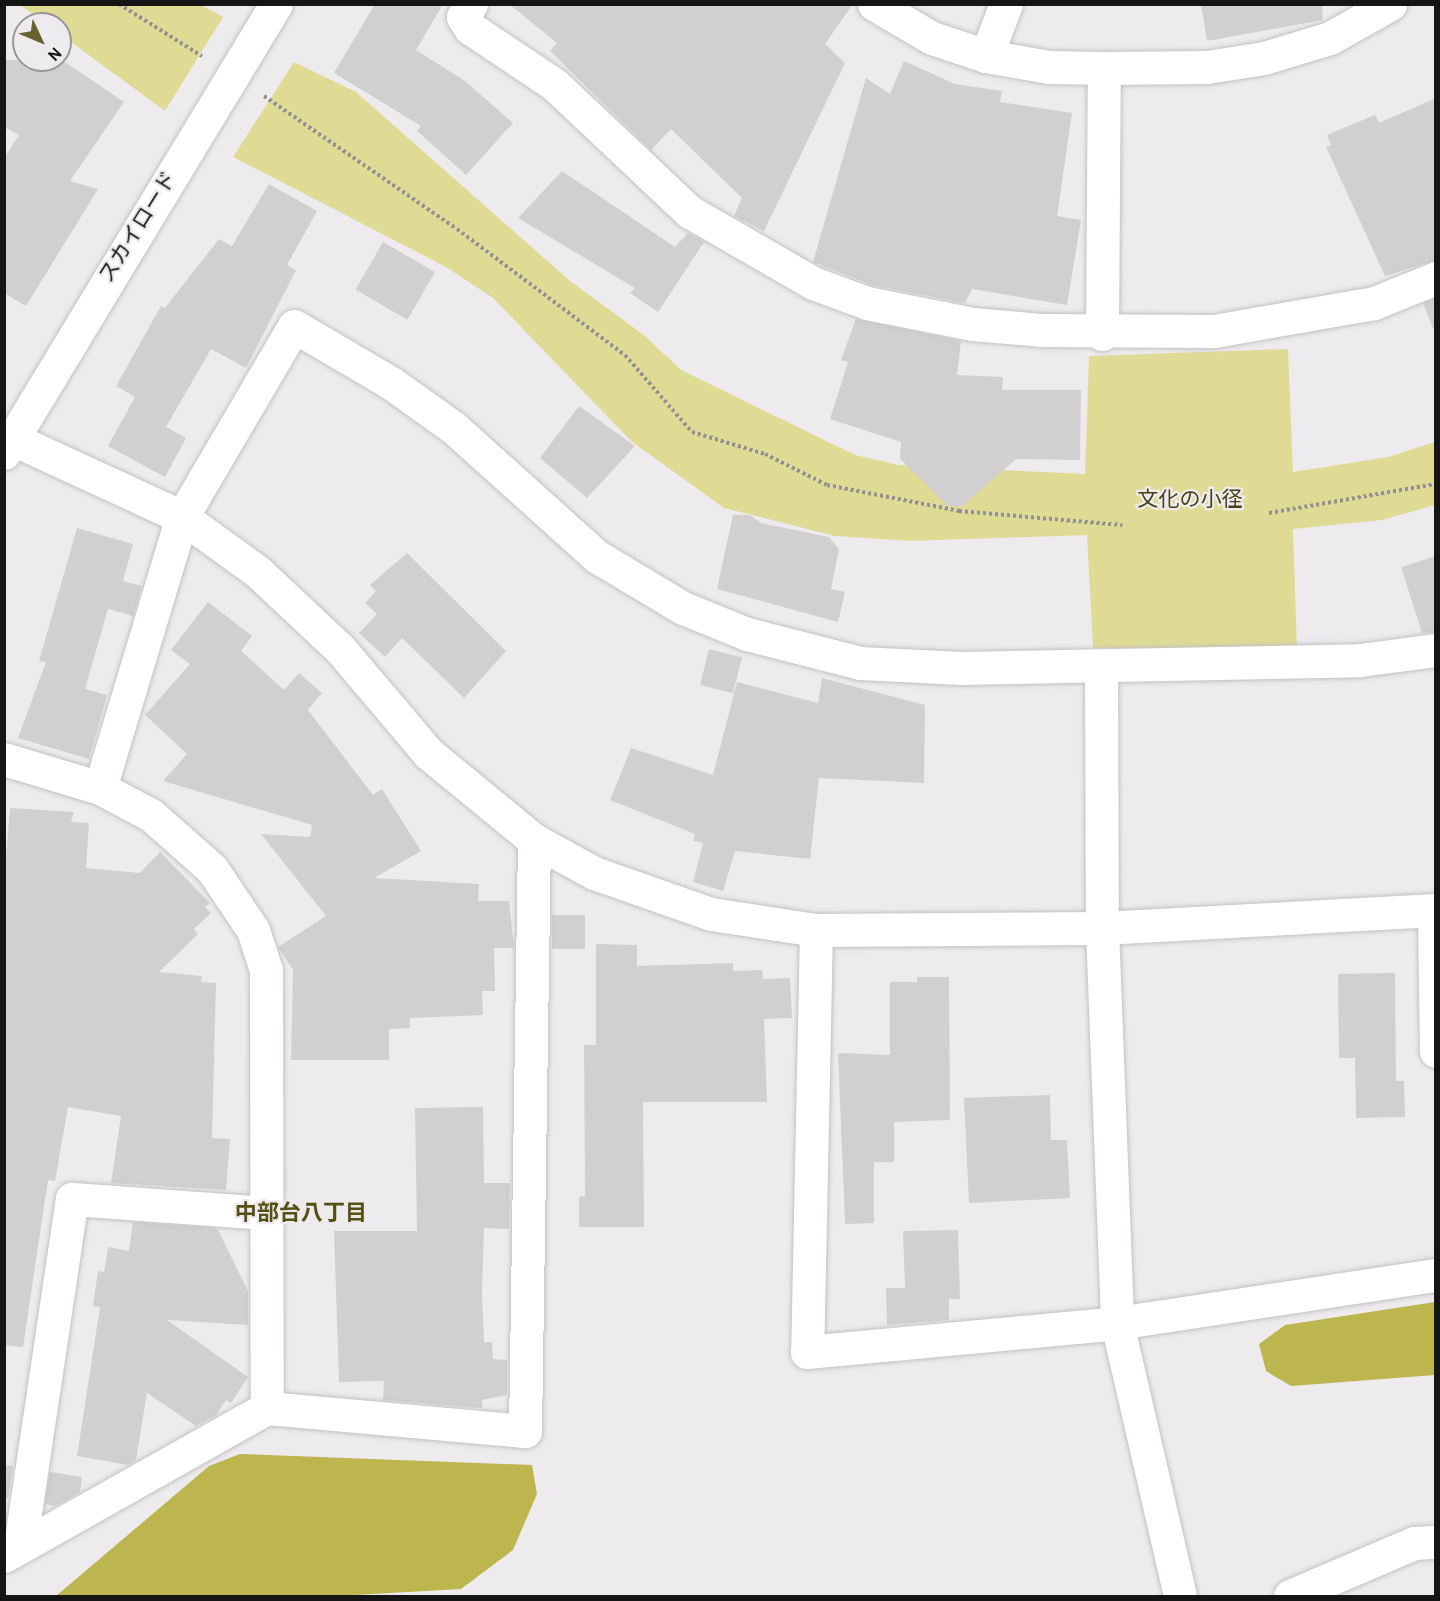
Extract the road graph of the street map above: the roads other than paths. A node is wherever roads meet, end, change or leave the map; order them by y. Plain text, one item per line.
1 (276, 4) edge
2 (471, 4) edge
3 (874, 4) edge
4 (1006, 4) edge
5 (1390, 4) edge
6 (986, 56) junction
7 (1104, 68) junction
8 (1436, 278) edge
9 (1102, 334) junction
10 (7, 442) edge
11 (182, 518) junction
12 (1436, 650) edge
13 (1101, 666) junction
14 (4, 759) edge
15 (100, 788) junction
16 (534, 840) junction
17 (1435, 911) edge
18 (1102, 928) junction
19 (816, 930) junction
20 (1436, 1051) edge
21 (267, 1214) junction
22 (1436, 1275) edge
23 (1117, 1323) junction
24 (267, 1408) junction
25 (1436, 1542) edge
26 (12, 1551) edge
27 (1180, 1596) edge
28 (1290, 1596) edge

1 - 10 street, スカイロード
2 - 9 street
3 - 6 street
4 - 6 street
5 - 7 street
6 - 7 street
7 - 9 street
8 - 9 street
10 - 11 street
11 - 13 street
11 - 15 street
11 - 16 street
12 - 13 street
13 - 18 street
14 - 15 street
15 - 21 street
16 - 19 street
16 - 24 street
17 - 18 street
17 - 20 street
18 - 19 street
18 - 23 street
19 - 23 street
21 - 24 street
21 - 26 street
22 - 23 street
23 - 27 street
24 - 26 street
25 - 28 street

